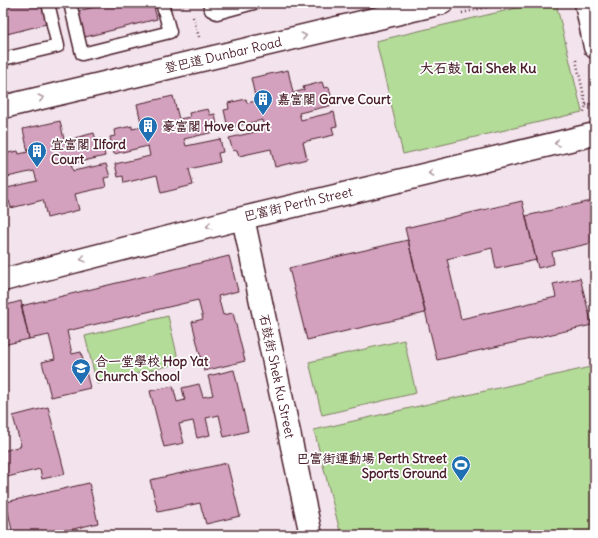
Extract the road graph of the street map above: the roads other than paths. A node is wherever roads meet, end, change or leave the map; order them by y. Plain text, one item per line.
1 (48, 3) edge
2 (70, 3) edge
3 (162, 3) edge
4 (209, 3) edge
5 (254, 3) edge
6 (442, 3) edge
7 (586, 3) edge
8 (595, 46) edge
9 (3, 59) edge
10 (3, 107) edge
11 (595, 134) edge
12 (242, 218) junction
13 (3, 280) edge
14 (310, 535) edge

1 - 9 lane
2 - 3 lane
4 - 5 lane
10 -> 6 street, 登巴道 Dunbar Road
7 - 8 street
11 -> 12 street, 巴富街 Perth Street
12 -> 13 street, 巴富街 Perth Street
12 - 14 street, 石鼓街 Shek Ku Street

